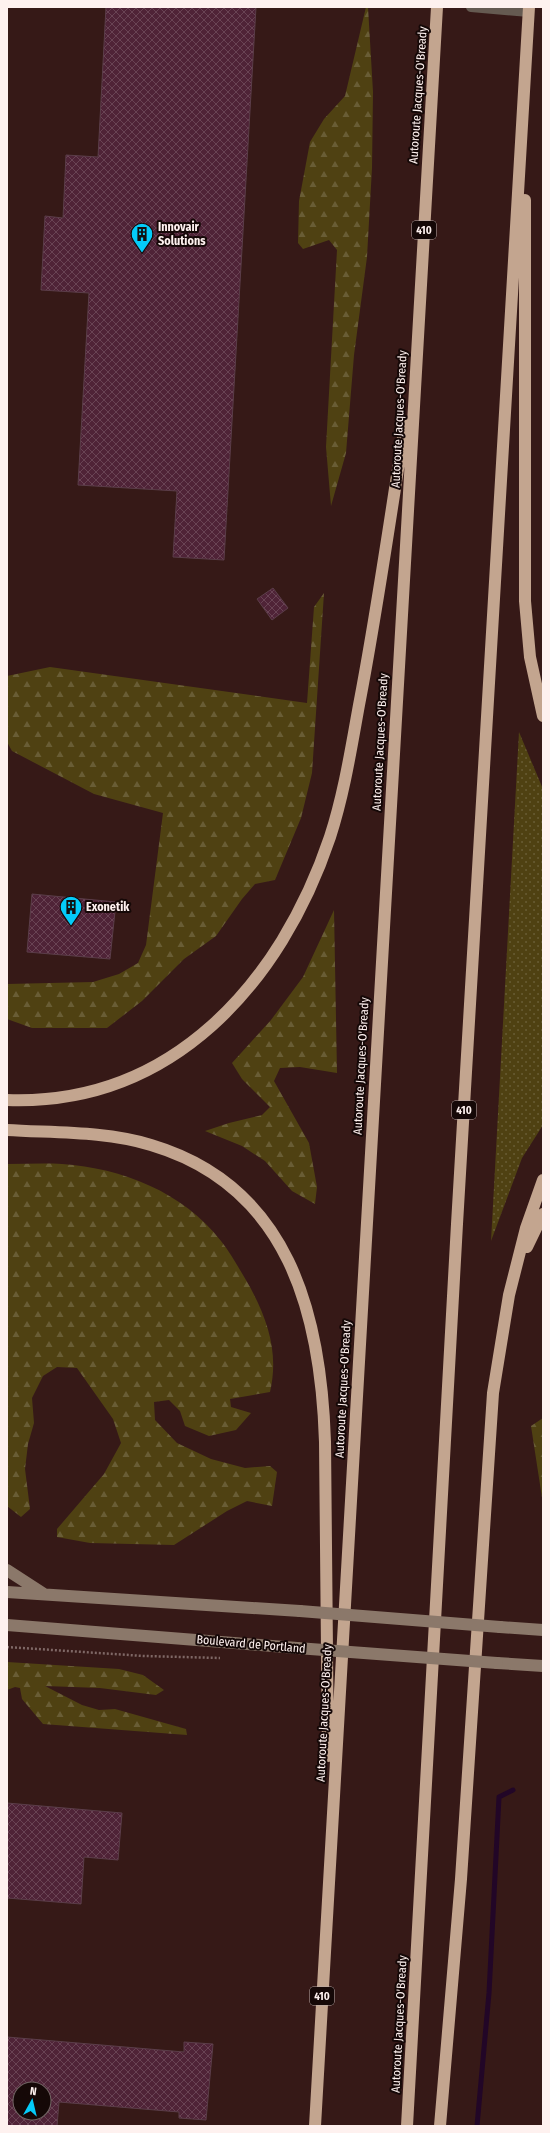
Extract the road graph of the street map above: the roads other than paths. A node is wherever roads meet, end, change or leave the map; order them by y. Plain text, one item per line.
1 (437, 7) edge
2 (471, 7) edge
3 (529, 9) edge
4 (524, 95) junction
5 (416, 360) junction
6 (543, 716) edge
7 (7, 1100) edge
8 (7, 1130) edge
9 (543, 1180) edge
10 (543, 1214) edge
11 (509, 1295) junction
12 (7, 1570) edge
13 (7, 1592) edge
14 (45, 1595) junction
15 (7, 1625) edge
16 (543, 1630) edge
17 (543, 1666) edge
18 (329, 1866) junction
19 (315, 2126) edge
20 (407, 2126) edge
21 (440, 2126) edge

1 - 5 highway, Autoroute Jacques-O'Bready / 410
2 - 3 lane
3 - 4 highway, Autoroute Jacques-O'Bready / 410
4 - 6 highway
4 - 20 highway, Autoroute Jacques-O'Bready / 410
5 - 7 highway
5 - 18 highway, Autoroute Jacques-O'Bready / 410
8 - 18 highway
9 - 11 highway
10 - 11 highway
11 - 21 highway
12 - 14 main road
13 - 14 main road
14 - 16 main road, bridge
15 - 17 main road, Boulevard de Portland, bridge
18 - 19 highway, Autoroute Jacques-O'Bready / 410

